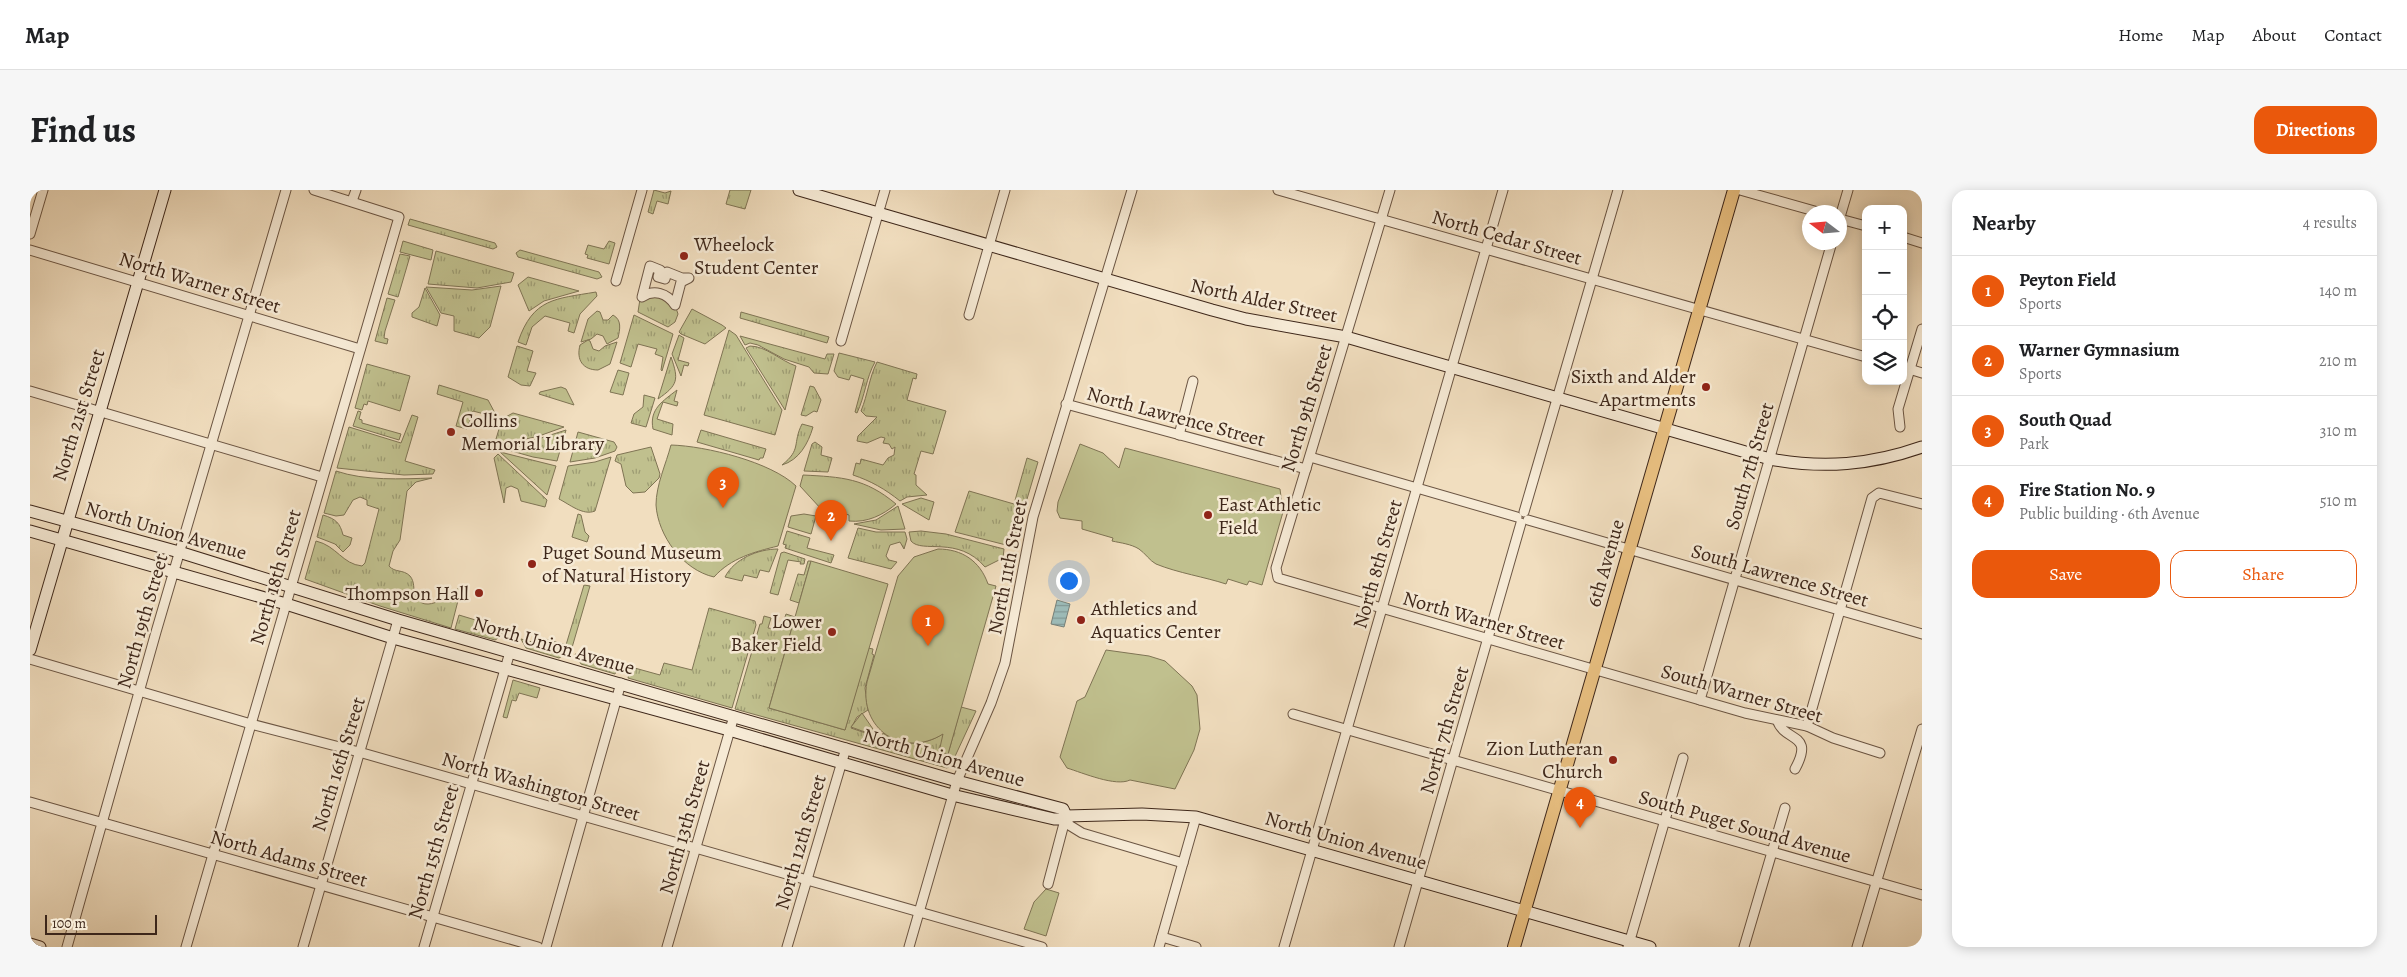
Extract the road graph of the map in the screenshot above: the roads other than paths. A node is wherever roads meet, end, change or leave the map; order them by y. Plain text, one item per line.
1 (43, 190) edge
2 (165, 190) edge
3 (286, 190) edge
4 (314, 190) edge
5 (356, 190) edge
6 (642, 190) edge
7 (799, 190) edge
8 (885, 190) edge
9 (1005, 190) edge
10 (1132, 190) edge
11 (1278, 190) edge
12 (1390, 190) edge
13 (1503, 190) edge
14 (1618, 190) edge
15 (1734, 190) edge
16 (1740, 190) edge
17 (1848, 190) edge
18 (352, 201) junction
19 (1844, 205) edge
20 (1802, 207) edge
21 (878, 213) junction
22 (1382, 220) junction
23 (1847, 220) edge
24 (1862, 225) edge
25 (30, 234) edge
26 (1907, 238) edge
27 (1922, 242) edge
28 (989, 246) junction
29 (1486, 249) junction
30 (30, 250) edge
31 (1830, 250) edge
32 (1104, 279) junction
33 (1592, 279) junction
34 (138, 281) junction
35 (616, 281) dead end
36 (642, 297) joint
37 (1698, 309) junction
38 (250, 314) junction
39 (969, 315) dead end
40 (1922, 329) edge
41 (1346, 337) junction
42 (1804, 339) junction
43 (841, 341) dead end
44 (360, 349) junction
45 (1862, 356) edge
46 (1452, 368) junction
47 (1907, 368) edge
48 (1922, 373) edge
49 (1193, 381) dead end
50 (1903, 385) edge
51 (30, 391) edge
52 (1558, 398) junction
53 (1066, 404) junction
54 (99, 411) junction
55 (1900, 426) dead end
56 (1664, 429) junction
57 (1178, 435) junction
58 (211, 444) junction
59 (1922, 447) edge
60 (1310, 457) junction
61 (1770, 459) junction
62 (1306, 470) junction
63 (322, 477) junction
64 (1417, 488) junction
65 (1922, 504) edge
66 (30, 511) edge
67 (1523, 518) junction
68 (66, 522) junction
69 (30, 531) edge
70 (61, 540) junction
71 (1629, 549) junction
72 (179, 552) junction
73 (174, 572) junction
74 (1278, 578) joint
75 (1735, 580) junction
76 (292, 586) junction
77 (286, 604) junction
78 (1382, 608) junction
79 (1840, 610) junction
80 (398, 620) junction
81 (1922, 634) edge
82 (393, 638) junction
83 (1488, 639) junction
84 (30, 650) edge
85 (510, 652) junction
86 (30, 659) edge
87 (505, 668) junction
88 (1594, 670) junction
89 (621, 683) junction
90 (140, 691) junction
91 (616, 700) junction
92 (1700, 700) junction
93 (1293, 714) dead end
94 (734, 716) junction
95 (1777, 720) junction
96 (251, 724) junction
97 (1807, 726) junction
98 (1347, 729) junction
99 (1922, 729) edge
100 (729, 730) junction
101 (846, 748) junction
102 (359, 752) junction
103 (1880, 753) dead end
104 (1683, 758) dead end
105 (1453, 760) junction
106 (841, 763) junction
107 (1795, 769) dead end
108 (957, 781) junction
109 (471, 784) junction
110 (1559, 790) junction
111 (952, 795) junction
112 (30, 802) edge
113 (1785, 808) dead end
114 (583, 816) junction
115 (1066, 816) junction
116 (1196, 817) junction
117 (1665, 821) junction
118 (101, 822) junction
119 (696, 848) junction
120 (1312, 851) junction
121 (1771, 851) junction
122 (212, 855) junction
123 (1183, 863) junction
124 (807, 880) junction
125 (1420, 880) junction
126 (1876, 882) junction
127 (1048, 884) dead end
128 (320, 885) junction
129 (1922, 895) edge
130 (1524, 910) junction
131 (919, 912) junction
132 (432, 917) junction
133 (1162, 937) junction
134 (30, 944) edge
135 (1629, 944) edge
136 (1030, 945) edge
137 (40, 947) edge
138 (67, 947) edge
139 (186, 947) edge
140 (303, 947) edge
141 (424, 947) edge
142 (538, 947) edge
143 (546, 947) edge
144 (668, 947) edge
145 (787, 947) edge
146 (909, 947) edge
147 (1042, 947) edge
148 (1159, 947) edge
149 (1196, 947) edge
150 (1284, 947) edge
151 (1399, 947) edge
152 (1514, 947) edge
153 (1650, 947) edge
154 (1744, 947) edge
155 (1857, 947) edge

1 - 25 street
2 - 34 street, North 21st Street
3 - 38 street, North 19th Street
4 - 18 street
5 - 18 street
6 - 35 street
7 - 21 street, North Alder Street
8 - 21 street
9 - 28 street
10 - 32 street, North 11th Street
11 - 22 street, North Cedar Street
12 - 22 street, North 9th Street
13 - 29 street, North 8th Street
14 - 33 street, North 7th Street
15 - 37 main road, 6th Avenue
16 - 20 street
17 - 19 street
18 - 44 street, North 18th Street
21 - 28 street, North Alder Street
21 - 43 street
22 - 29 street, North Cedar Street
22 - 41 street, North 9th Street
23 - 24 street
26 - 27 street
28 - 32 street, North Alder Street
28 - 39 street
29 - 33 street, North Cedar Street
29 - 46 street, North 8th Street
30 - 34 street, North Warner Street
31 - 42 street, South 7th Street
32 - 41 street, North Alder Street
32 - 53 street, North 11th Street
33 - 37 street, North Cedar Street
33 - 52 street, North 7th Street
34 - 38 street, North Warner Street
34 - 54 street, North 21st Street
36 - 36 street
37 - 42 street, North Cedar Street
37 - 56 main road, 6th Avenue
38 - 44 street, North Warner Street
38 - 58 street, North 19th Street
40 - 47 street
41 - 46 street, North Alder Street
41 - 60 street, North 9th Street
42 - 45 street, North Cedar Street
42 - 61 street, South 7th Street
44 - 63 street, North 18th Street
46 - 52 street, North Alder Street
46 - 64 street, North 8th Street
47 - 48 street
49 - 57 street
50 - 55 street
51 - 54 street
52 - 56 street, North Alder Street
52 - 67 street, North 7th Street
53 - 57 street, North Lawrence Street
53 - 108 street, North 11th Street
54 - 58 street
54 - 68 street, North 21st Street
56 - 61 street, North Alder Street
56 - 71 main road, 6th Avenue
57 - 62 street, North Lawrence Street
58 - 63 street
58 - 72 street, North 19th Street
59 - 61 street, North Alder Street
60 - 62 street, North 9th Street
60 - 64 street
61 - 75 street, South 7th Street
62 - 74 street, North 9th Street
63 - 76 street, North 18th Street
64 - 67 street
64 - 78 street, North 8th Street
65 - 79 street
66 - 68 street, North Union Avenue
67 - 71 street
67 - 83 street, North 7th Street
68 - 70 street, North 21st Street
68 - 72 street, North Union Avenue
69 - 70 street, North Union Avenue
70 - 73 street, North Union Avenue
70 - 84 street, North 21st Street
71 - 75 street, South Lawrence Street
71 - 88 main road, 6th Avenue
72 - 73 street, North 19th Street
72 - 76 street, North Union Avenue
73 - 77 street, North Union Avenue
73 - 90 street, North 19th Street
74 - 78 street, North Warner Street
75 - 79 street, South Lawrence Street
75 - 92 street, South 7th Street
76 - 77 street, North 18th Street
76 - 80 street, North Union Avenue
77 - 82 street, North Union Avenue
77 - 96 street, North 18th Street
78 - 83 street, North Warner Street
78 - 98 street, North 8th Street
79 - 81 street, South Lawrence Street
79 - 97 street
80 - 82 street, North 16th Street
80 - 85 street, North Union Avenue
82 - 87 street, North Union Avenue
82 - 102 street, North 16th Street
83 - 88 street, North Warner Street
83 - 105 street, North 7th Street
85 - 87 street, North 15th Street
85 - 89 street, North Union Avenue
86 - 90 street, North Washington Street
87 - 91 street, North Union Avenue
87 - 109 street, North 15th Street
88 - 92 street, South Warner Street
88 - 110 main road, 6th Avenue
89 - 91 street
89 - 94 street, North Union Avenue
90 - 96 street, North Washington Street
90 - 118 street, North 19th Street
91 - 100 street, North Union Avenue
91 - 114 street
92 - 95 street, South Warner Street
93 - 98 street, South Puget Sound Avenue
94 - 100 street, North 13th Street
94 - 101 street, North Union Avenue
95 - 97 street, South Warner Street
95 - 107 street
96 - 102 street, North Washington Street
96 - 122 street, North 18th Street
97 - 103 street, South Warner Street
98 - 105 street, South Puget Sound Avenue
98 - 120 street, North 8th Street
99 - 126 street
100 - 106 street, North Union Avenue
100 - 119 street, North 13th Street
101 - 106 street, North 12th Street
101 - 108 street, North Union Avenue
102 - 109 street, North Washington Street
102 - 128 street, North 16th Street
104 - 117 street
105 - 110 street, South Puget Sound Avenue
105 - 125 street, North 7th Street
106 - 111 street, North Union Avenue
106 - 124 street, North 12th Street
108 - 111 street, North 11th Street
108 - 115 street, North Union Avenue
109 - 114 street, North Washington Street
109 - 132 street, North 15th Street
110 - 117 street, South Puget Sound Avenue
110 - 130 main road, 6th Avenue
111 - 115 street, North Union Avenue
111 - 131 street, North 11th Street
112 - 118 street, North Adams Street
113 - 121 street
114 - 119 street, North Washington Street
114 - 143 street
115 - 116 street, North Union Avenue
115 - 123 street, North Union Avenue
115 - 127 street
116 - 120 street, North Union Avenue
116 - 123 street
117 - 121 street, South Puget Sound Avenue
117 - 135 street
118 - 122 street, North Adams Street
118 - 138 street, North 19th Street
119 - 124 street, North Washington Street
119 - 144 street, North 13th Street
120 - 125 street, North Union Avenue
120 - 150 street, North 8th Street
121 - 126 street, South Puget Sound Avenue
121 - 154 street
122 - 128 street, North Adams Street
122 - 139 street, North 18th Street
123 - 133 street
124 - 131 street, North Washington Street
124 - 145 street, North 12th Street
125 - 130 street, North Union Avenue
125 - 151 street, North 7th Street
126 - 129 street, South Puget Sound Avenue
126 - 155 street
128 - 132 street, North Adams Street
128 - 140 street, North 16th Street
130 - 135 street, North Union Avenue
130 - 152 main road, 6th Avenue
131 - 136 street, North Washington Street
131 - 146 street, North 11th Street
132 - 141 street, North 15th Street
132 - 142 street, North Adams Street
133 - 148 street
133 - 149 street
134 - 137 street
135 - 153 street, North Union Avenue
136 - 147 street, North Washington Street

